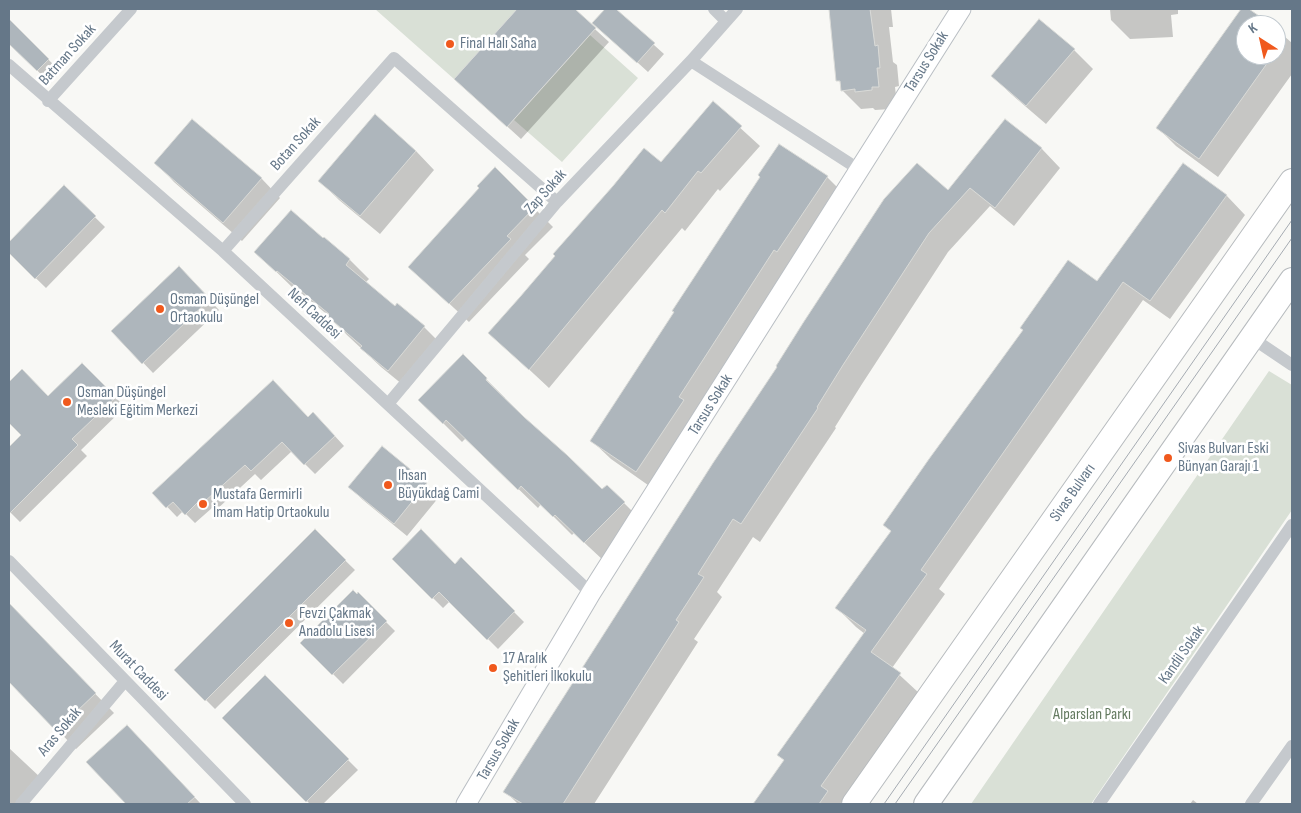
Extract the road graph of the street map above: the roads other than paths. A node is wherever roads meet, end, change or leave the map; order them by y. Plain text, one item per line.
1 (131, 9) edge
2 (714, 9) edge
3 (737, 9) edge
4 (961, 9) edge
5 (726, 21) junction
6 (691, 61) junction
7 (9, 65) edge
8 (48, 101) junction
9 (860, 170) junction
10 (1292, 181) edge
11 (557, 202) junction
12 (222, 251) junction
13 (1292, 280) edge
14 (1252, 338) junction
15 (1292, 365) edge
16 (388, 404) junction
17 (1292, 525) edge
18 (9, 561) edge
19 (591, 593) junction
20 (125, 681) junction
21 (1292, 746) edge
22 (469, 803) edge
23 (21, 804) edge
24 (244, 804) edge
25 (854, 804) edge
26 (926, 804) edge
27 (1099, 804) edge
28 (1251, 804) edge

1 - 8 street, Batman Sokak
2 - 5 street
3 - 5 street, Zap Sokak
4 - 9 street, Tarsus Sokak
5 - 6 street, Zap Sokak
6 - 9 street
6 - 11 street, Zap Sokak
7 - 8 street, Nefi Caddesi
8 - 12 street, Nefi Caddesi
9 - 19 street, Tarsus Sokak
10 - 25 highway, Sivas Bulvarı
11 - 12 street, Botan Sokak
11 - 16 street, Zap Sokak
12 - 16 street, Nefi Caddesi
13 - 14 highway
14 - 15 street
14 - 26 highway
16 - 19 street, Nefi Caddesi
17 - 27 street, Kandil Sokak
18 - 20 street, Murat Caddesi
19 - 22 street, Tarsus Sokak
20 - 23 street, Aras Sokak
20 - 24 street, Murat Caddesi
21 - 28 street

